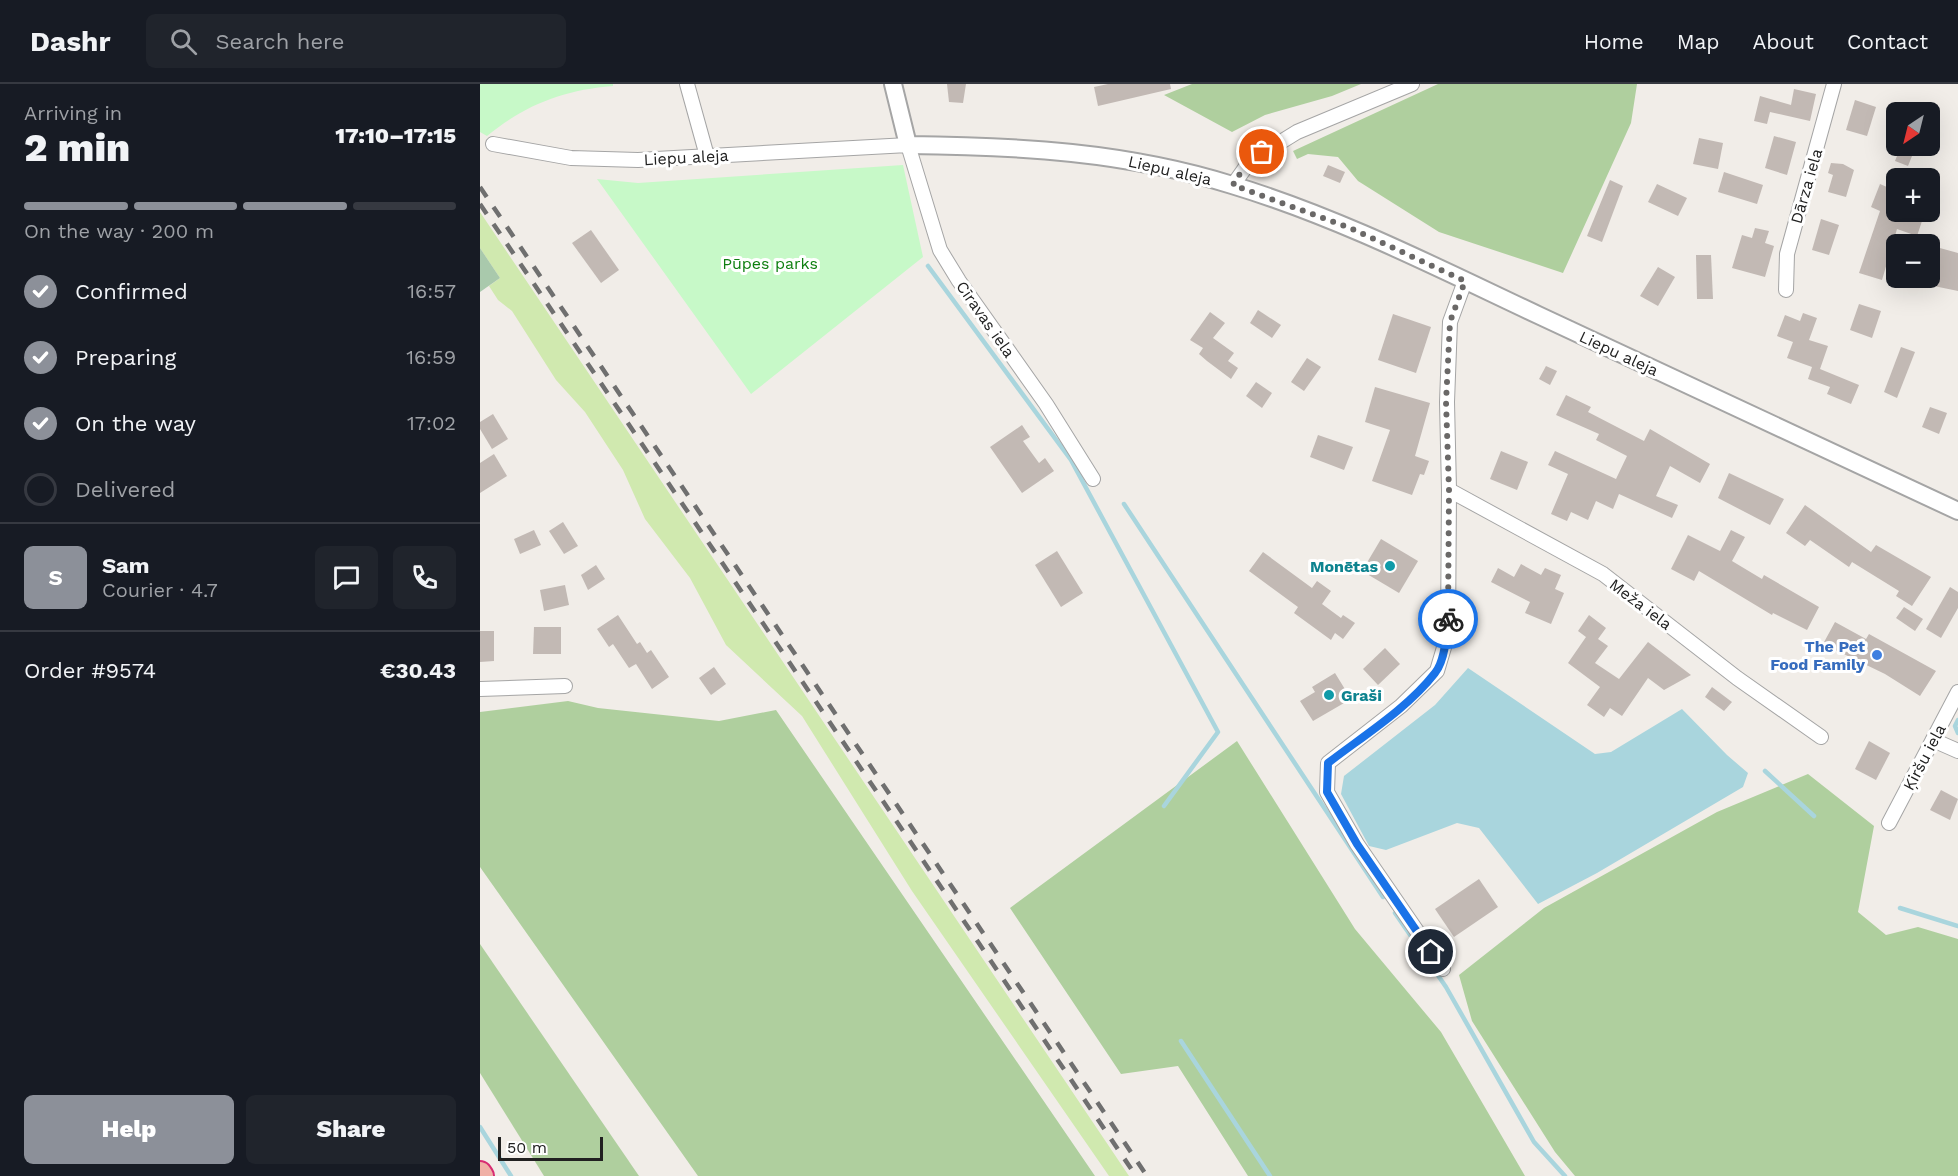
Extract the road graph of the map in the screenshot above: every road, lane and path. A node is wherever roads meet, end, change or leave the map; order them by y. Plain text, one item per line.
1 (687, 84) edge
2 (893, 84) edge
3 (1412, 84) edge
4 (1834, 84) edge
5 (493, 144) dead end
6 (908, 145) junction
7 (707, 156) junction
8 (1233, 185) junction
9 (1465, 281) junction
10 (1786, 290) dead end
11 (1093, 479) dead end
12 (1449, 490) junction
13 (1958, 511) edge
14 (565, 686) dead end
15 (480, 689) edge
16 (1958, 692) edge
17 (1821, 737) dead end
18 (1933, 740) junction
19 (1958, 751) edge
20 (1889, 823) dead end
21 (1443, 969) dead end

1 - 7 street
2 - 6 street
3 - 8 street
4 - 10 street, Dārza iela
5 - 7 street, Liepu aleja
6 - 7 street, Liepu aleja
6 - 8 street, Liepu aleja
6 - 11 street, Cīravas iela
8 - 9 street, Liepu aleja
9 - 12 street
9 - 13 street, Liepu aleja
12 - 17 street, Meža iela
12 - 21 street
14 - 15 street
16 - 18 street, Ķiršu iela
18 - 19 street
18 - 20 street, Ķiršu iela

